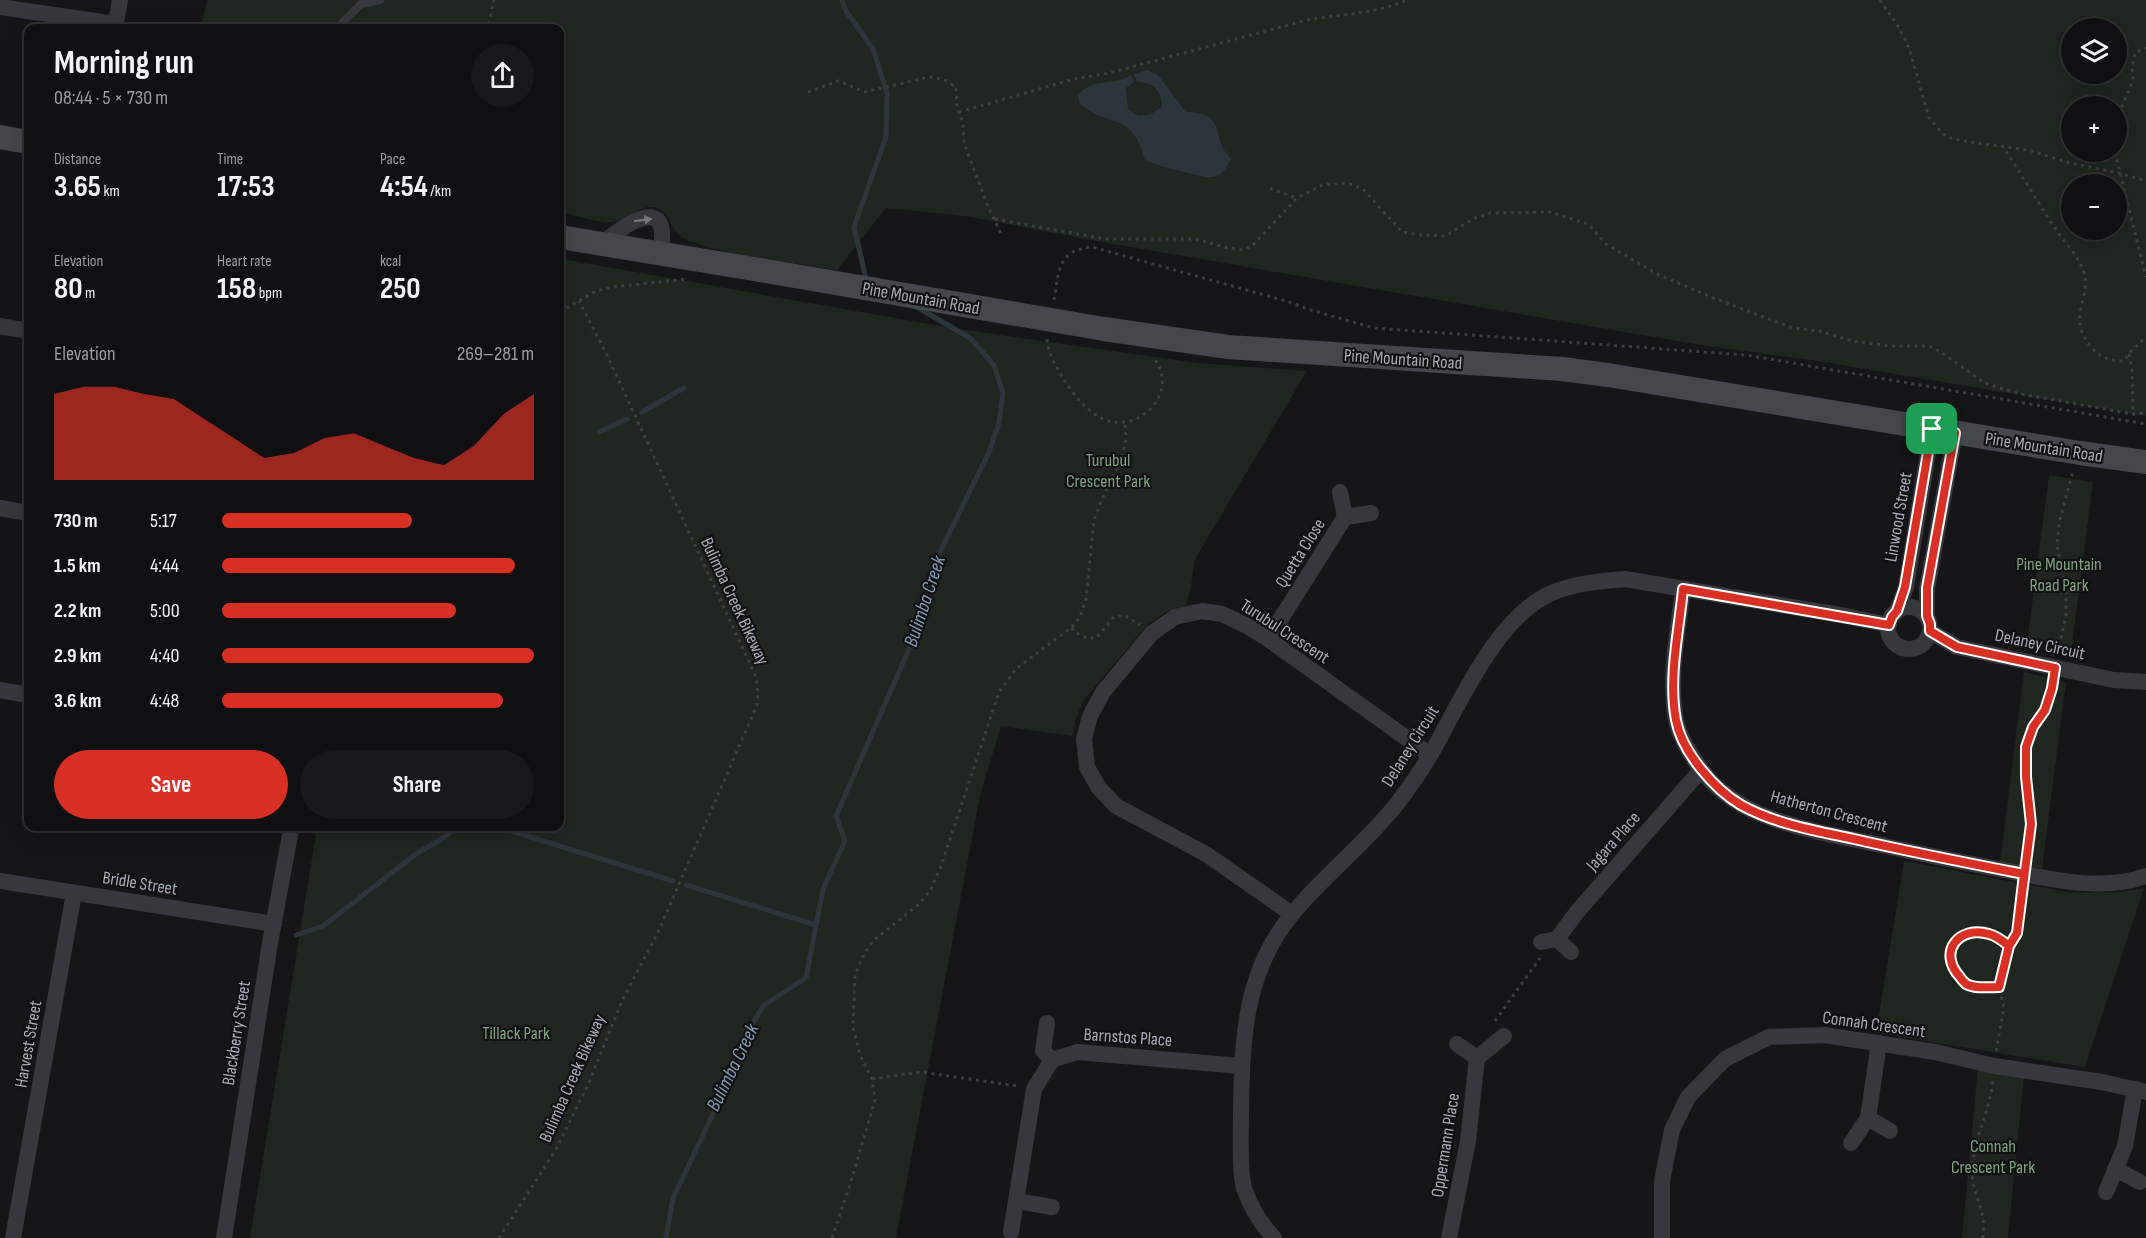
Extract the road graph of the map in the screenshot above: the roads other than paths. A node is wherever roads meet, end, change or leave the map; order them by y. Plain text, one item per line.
1 (120, 0) edge
2 (380, 0) edge
3 (0, 7) edge
4 (104, 24) edge
5 (116, 24) edge
6 (341, 24) edge
7 (0, 137) edge
8 (24, 140) edge
9 (564, 238) edge
10 (601, 244) junction
11 (660, 255) junction
12 (0, 326) edge
13 (24, 330) edge
14 (1943, 431) junction
15 (2146, 462) edge
16 (1340, 492) dead end
17 (0, 508) edge
18 (24, 512) edge
19 (1371, 513) dead end
20 (1345, 517) junction
21 (1683, 589) junction
22 (1893, 618) junction
23 (1928, 624) junction
24 (1268, 639) junction
25 (2146, 682) edge
26 (0, 690) edge
27 (24, 694) edge
28 (1430, 755) junction
29 (1701, 770) junction
30 (290, 835) dead end
31 (2146, 876) edge
32 (0, 881) edge
33 (74, 893) junction
34 (1292, 914) junction
35 (274, 924) junction
36 (1571, 952) dead end
37 (1047, 1023) dead end
38 (1498, 1030) road end
39 (1879, 1043) junction
40 (1457, 1044) dead end
41 (1477, 1058) junction
42 (1052, 1060) junction
43 (1241, 1066) junction
44 (2141, 1091) edge
45 (1868, 1118) junction
46 (1890, 1131) dead end
47 (1851, 1143) dead end
48 (2115, 1169) junction
49 (2140, 1182) dead end
50 (2106, 1192) dead end
51 (1016, 1201) junction
52 (1052, 1207) dead end
53 (1011, 1232) dead end
54 (13, 1238) edge
55 (224, 1238) edge
56 (1274, 1238) edge
57 (1449, 1238) edge
58 (1662, 1238) edge

1 - 5 street
2 - 6 lane
3 - 4 street
7 - 8 main road
9 - 10 main road, Pine Mountain Road
10 - 11 main road, Pine Mountain Road
10 -> 11 street
11 - 14 main road, Pine Mountain Road, bridge
12 - 13 street
14 - 15 main road, Pine Mountain Road
14 - 22 street, Linwood Street
14 - 23 street
16 - 20 street, Quetta Close
17 - 18 street
19 - 20 street, Quetta Close
20 - 24 street, Quetta Close
21 - 22 street, Delaney Circuit
21 - 28 street, Delaney Circuit
21 - 29 street, Hatherton Crescent
22 - 23 street
22 - 23 street
23 - 25 street, Delaney Circuit
24 - 28 street, Turubul Crescent
24 - 34 street, Turubul Crescent
26 - 27 street
28 - 34 street, Delaney Circuit
29 - 31 street, Hatherton Crescent
29 - 36 street, Jagara Place
30 - 35 street, Blackberry Street
32 - 33 street, Bridle Street
33 - 35 street, Bridle Street
33 - 54 street, Harvest Street
34 - 43 street, Delaney Circuit
35 - 55 street, Blackberry Street
37 - 42 street
38 - 41 street
39 - 44 street, Connah Crescent
39 - 45 street
39 - 58 street, Connah Crescent
40 - 41 street
41 - 57 street, Oppermann Place
42 - 43 street, Barnstos Place
42 - 51 street
43 - 56 street, Delaney Circuit
44 - 48 street
45 - 46 street
45 - 47 street
48 - 49 street
48 - 50 street
51 - 52 street
51 - 53 street

